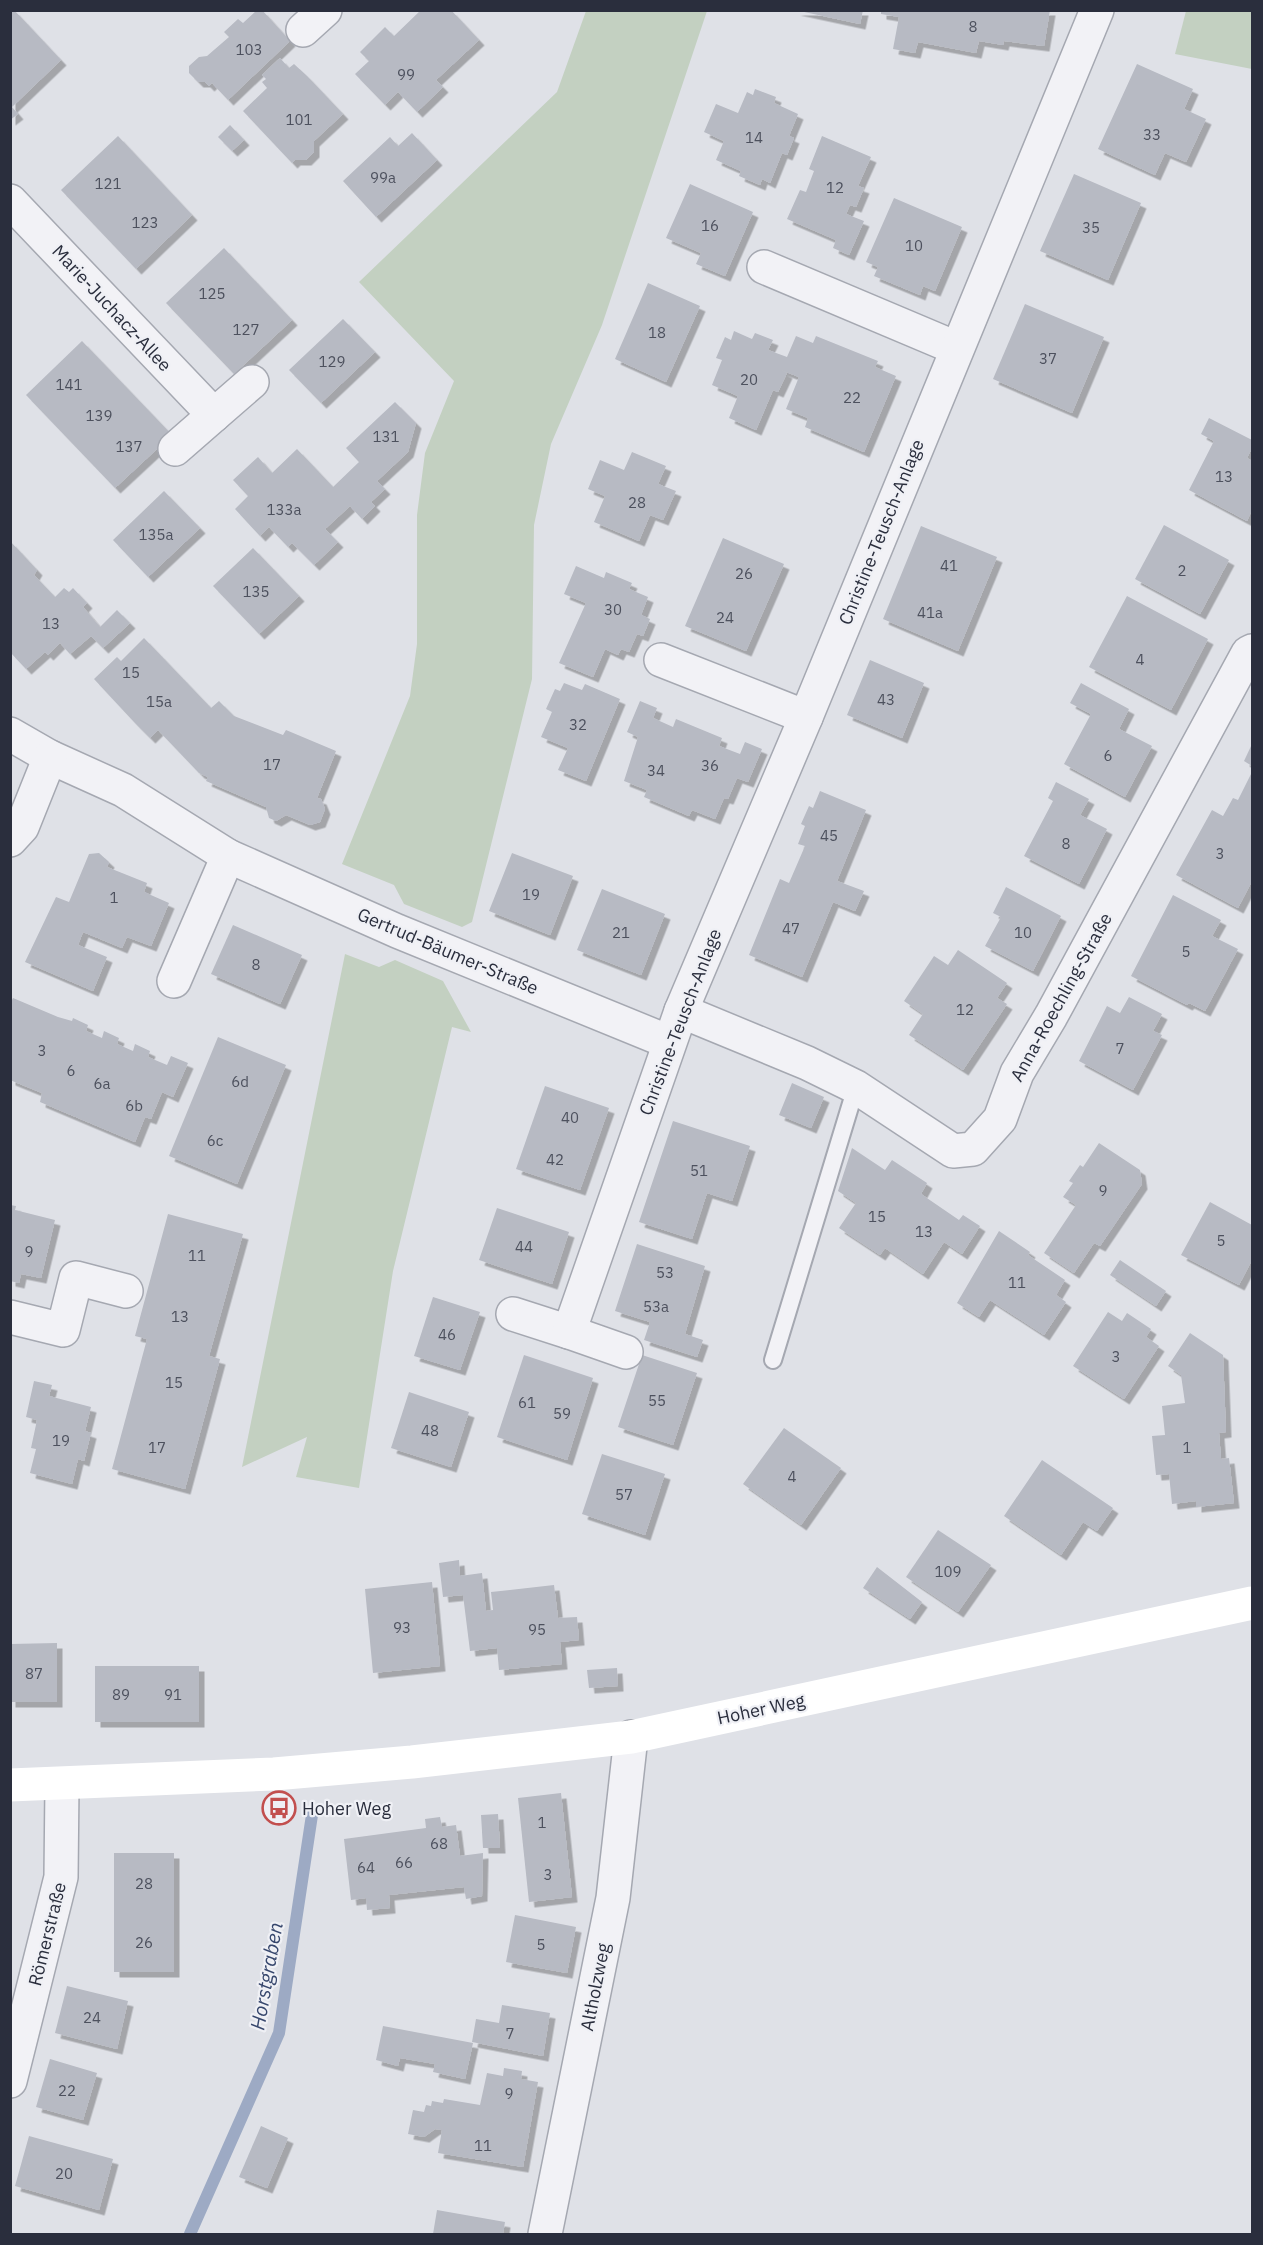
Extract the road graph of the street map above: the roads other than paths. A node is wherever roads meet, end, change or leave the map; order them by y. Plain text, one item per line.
1 (1098, 10) edge
2 (10, 201) edge
3 (764, 267) dead end
4 (956, 348) junction
5 (252, 382) dead end
6 (214, 415) junction
7 (176, 449) dead end
8 (1252, 651) edge
9 (661, 660) dead end
10 (806, 717) junction
11 (10, 734) edge
12 (50, 757) junction
13 (10, 840) edge
14 (228, 856) junction
15 (174, 981) dead end
16 (681, 1011) junction
17 (669, 1042) junction
18 (856, 1087) junction
19 (126, 1291) dead end
20 (513, 1314) dead end
21 (10, 1317) edge
22 (569, 1332) junction
23 (626, 1352) dead end
24 (773, 1360) dead end
25 (1252, 1603) edge
26 (631, 1737) junction
27 (10, 1785) edge
28 (62, 1785) junction
29 (10, 2081) edge
30 (545, 2235) edge

1 - 4 street, Christine-Teusch-Anlage
2 - 6 street, Marie-Juchacz-Allee
3 - 4 street
4 - 10 street, Christine-Teusch-Anlage
5 - 6 street
6 - 7 street
8 - 18 street, Anna-Roechling-Straße
9 - 10 street
10 - 16 street, Christine-Teusch-Anlage
11 - 12 street, Gertrud-Bäumer-Straße
12 - 13 street
12 - 14 street, Gertrud-Bäumer-Straße
14 - 15 street
14 - 17 street, Gertrud-Bäumer-Straße
16 - 17 street, Christine-Teusch-Anlage
16 - 18 street, Anna-Roechling-Straße
17 - 22 street, Christine-Teusch-Anlage
18 - 24 lane
19 - 21 street
20 - 22 street
22 - 23 street
25 - 26 street, Hoher Weg
26 - 28 street, Hoher Weg
26 - 30 street, Altholzweg
27 - 28 street, Hoher Weg
28 - 29 street, Römerstraße

